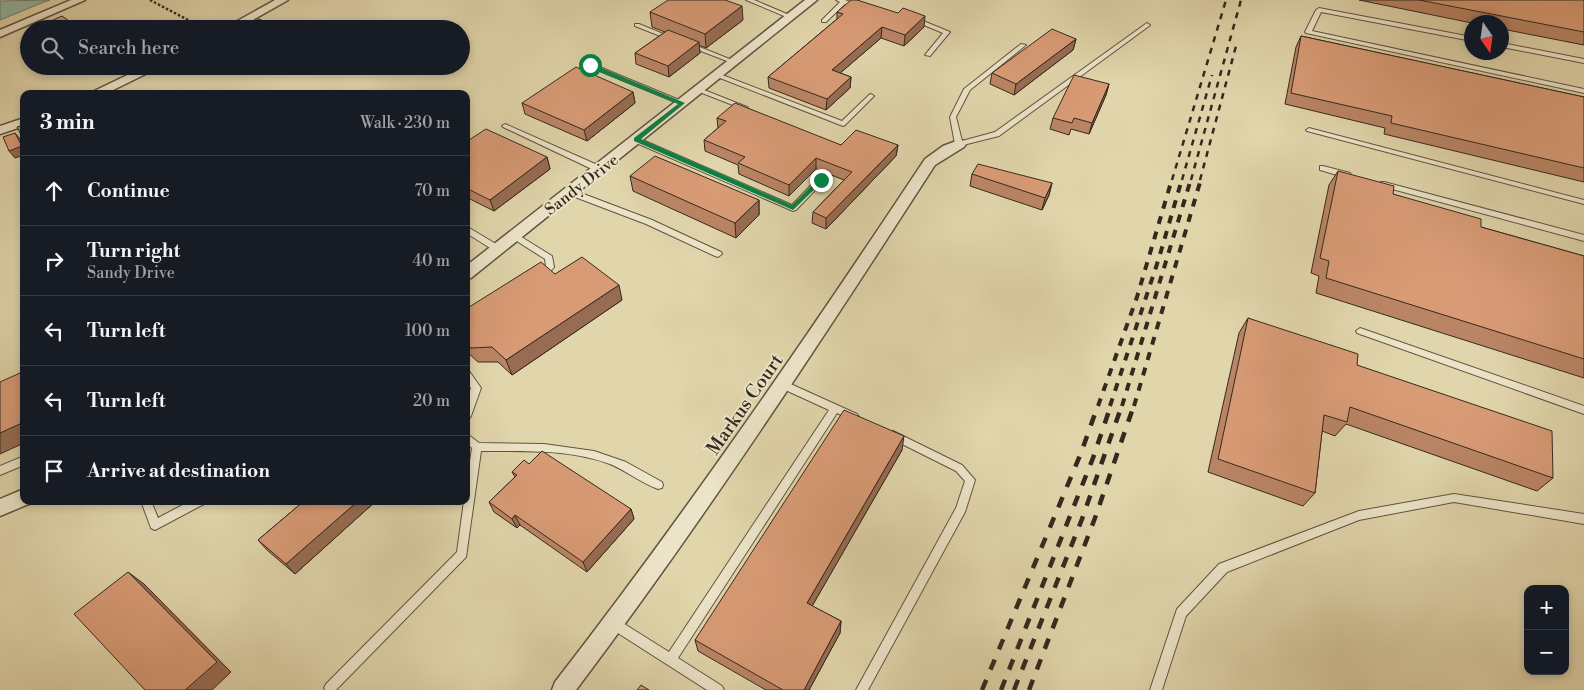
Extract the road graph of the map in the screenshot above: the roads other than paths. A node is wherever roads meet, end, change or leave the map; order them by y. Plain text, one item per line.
1 (80, 0) edge
2 (283, 0) edge
3 (749, 0) edge
4 (812, 0) edge
5 (842, 1) edge
6 (866, 7) edge
7 (906, 16) edge
8 (791, 17) junction
9 (33, 20) edge
10 (245, 20) edge
11 (824, 20) dead end
12 (637, 25) dead end
13 (1147, 25) dead end
14 (20, 26) edge
15 (0, 34) edge
16 (1464, 37) edge
17 (1023, 45) dead end
18 (1509, 46) edge
19 (928, 55) dead end
20 (1584, 61) edge
21 (734, 62) junction
22 (590, 65) dead end
23 (136, 75) edge
24 (717, 75) junction
25 (103, 90) edge
26 (699, 90) junction
27 (1584, 91) edge
28 (871, 96) dead end
29 (682, 103) junction
30 (750, 110) edge
31 (20, 123) edge
32 (504, 126) dead end
33 (0, 130) edge
34 (1309, 130) dead end
35 (636, 140) junction
36 (959, 144) junction
37 (1323, 168) dead end
38 (599, 169) junction
39 (1360, 178) edge
40 (821, 180) dead end
41 (1379, 183) edge
42 (570, 192) junction
43 (1584, 202) edge
44 (470, 232) edge
45 (515, 236) junction
46 (1584, 238) edge
47 (498, 249) junction
48 (718, 254) dead end
49 (470, 271) edge
50 (534, 277) edge
51 (1360, 331) dead end
52 (470, 380) edge
53 (784, 385) junction
54 (470, 405) edge
55 (835, 408) junction
56 (1584, 410) edge
57 (865, 422) edge
58 (883, 430) edge
59 (470, 441) edge
60 (477, 447) junction
61 (20, 462) edge
62 (0, 471) edge
63 (658, 485) dead end
64 (470, 497) edge
65 (20, 499) edge
66 (148, 505) edge
67 (192, 505) edge
68 (469, 505) edge
69 (0, 508) edge
70 (1584, 519) edge
71 (614, 624) junction
72 (670, 660) junction
73 (330, 688) dead end
74 (564, 690) edge
75 (718, 690) edge
76 (862, 690) edge
77 (1156, 690) edge

1 - 9 street
2 - 10 street
3 - 8 lane
4 - 8 street, Sandy Drive
5 - 6 lane
5 - 11 lane
7 - 19 lane
8 - 21 street, Sandy Drive
12 - 21 lane
13 - 36 lane
14 - 15 street
16 - 27 lane
17 - 36 lane
18 - 20 lane
21 - 24 street, Sandy Drive
22 - 29 lane
23 - 25 street
24 - 26 street, Sandy Drive
24 - 28 lane
26 - 29 street, Sandy Drive
26 - 30 lane
29 - 35 street, Sandy Drive
31 - 33 street
32 - 38 lane
34 - 43 lane
35 - 38 street, Sandy Drive
35 - 40 lane
36 - 53 street, Markus Court
37 - 39 lane
38 - 42 street, Sandy Drive
41 - 46 lane
42 - 45 street, Sandy Drive
42 - 48 lane
44 - 47 lane
45 - 47 street, Sandy Drive
45 - 50 lane
47 - 49 street, Sandy Drive
51 - 56 lane
52 - 54 lane
53 - 55 lane
53 - 71 street, Markus Court
55 - 57 lane
55 - 72 lane
58 - 76 lane
59 - 60 lane
60 - 63 lane
60 - 64 lane
61 - 62 lane
65 - 69 street
66 - 67 lane
68 - 73 lane
70 - 77 lane
71 - 72 lane
71 - 74 street, Markus Court
72 - 75 lane

